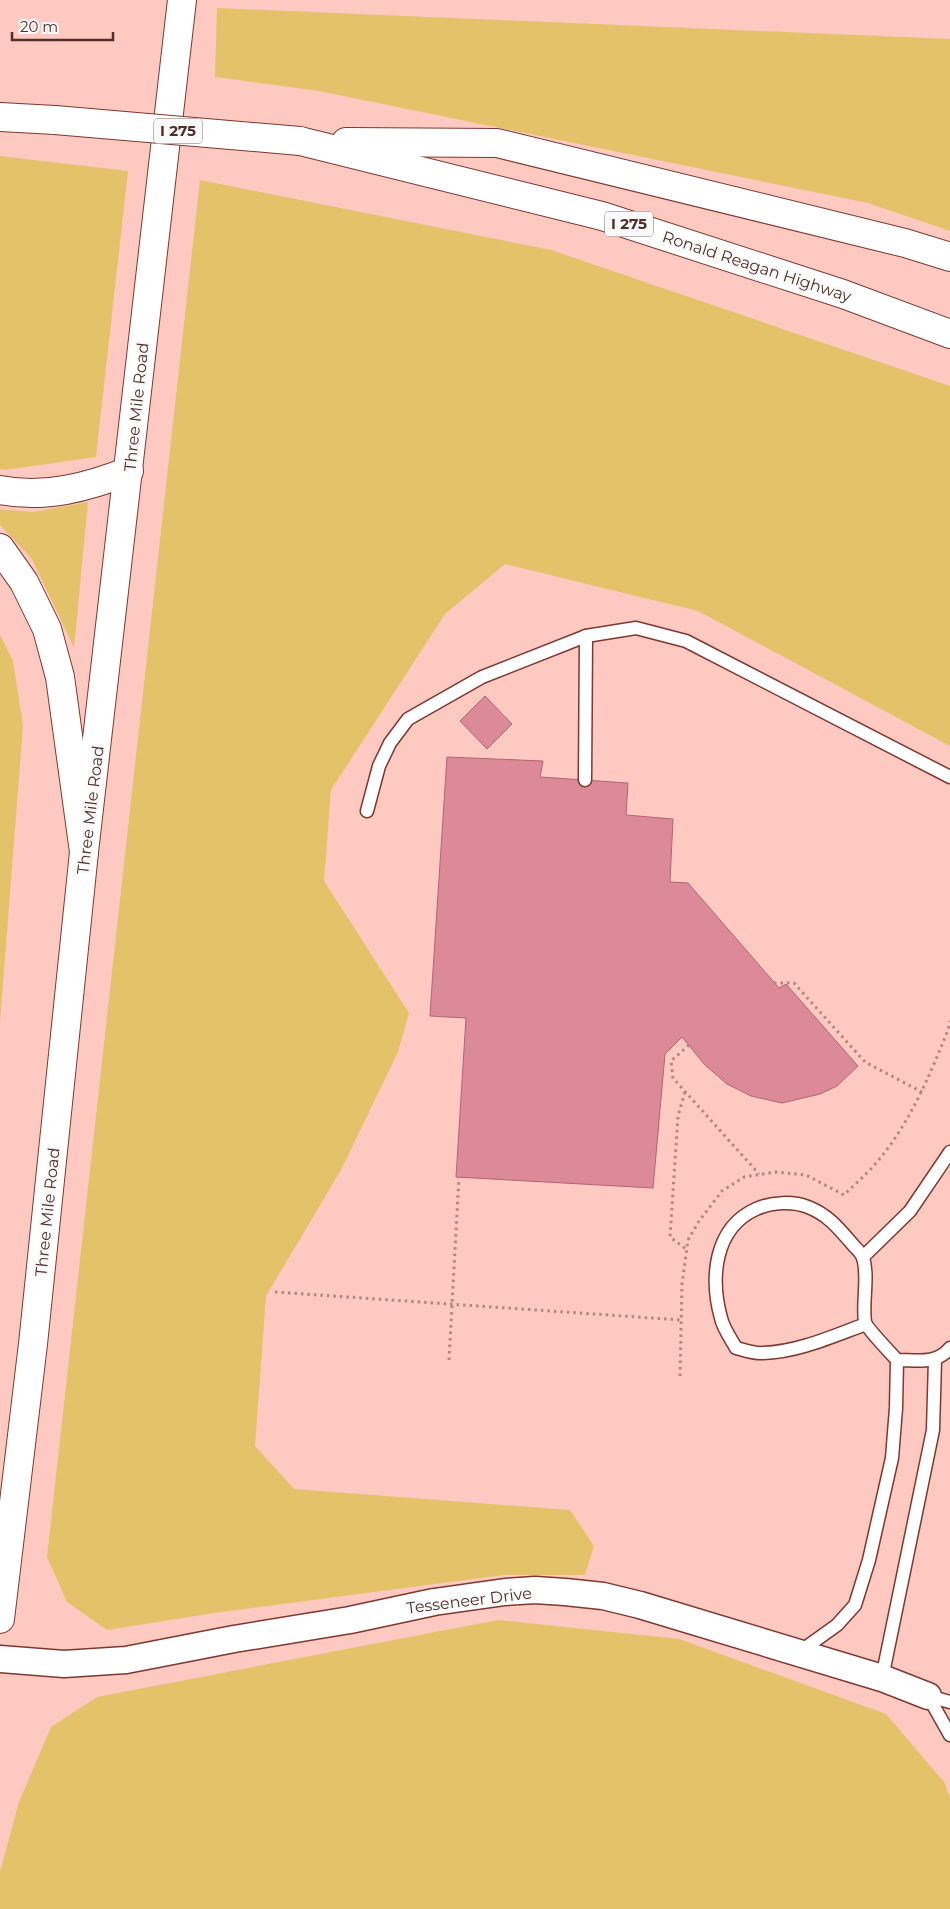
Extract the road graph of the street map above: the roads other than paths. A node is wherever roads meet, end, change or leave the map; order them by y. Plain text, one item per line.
1 (182, 0) edge
2 (0, 117) edge
3 (300, 141) junction
4 (950, 257) edge
5 (950, 334) edge
6 (129, 471) junction
7 (0, 490) edge
8 (0, 548) edge
9 (586, 636) junction
10 (950, 777) edge
11 (585, 780) dead end
12 (367, 811) dead end
13 (84, 852) junction
14 (950, 1152) edge
15 (863, 1257) junction
16 (866, 1324) junction
17 (950, 1348) edge
18 (897, 1360) junction
19 (935, 1360) junction
20 (0, 1620) edge
21 (798, 1653) junction
22 (0, 1659) edge
23 (882, 1678) junction
24 (939, 1699) edge
25 (950, 1735) edge

1 - 6 main road, Three Mile Road
2 - 3 main road, I 275, bridge
3 - 4 main road
3 - 5 main road, Ronald Reagan Highway / I 275
6 - 7 main road
6 - 13 main road, Three Mile Road
8 - 13 main road
9 - 10 lane
9 - 11 lane
9 - 12 lane
13 - 20 main road, Three Mile Road
14 - 15 lane
15 - 16 lane
15 - 16 lane
16 - 18 lane
17 - 19 lane
18 - 19 lane
18 - 21 lane
19 - 23 lane
21 - 22 street, Tesseneer Drive
21 - 23 street, Tesseneer Drive
23 - 24 street, Tesseneer Drive
24 - 25 lane

